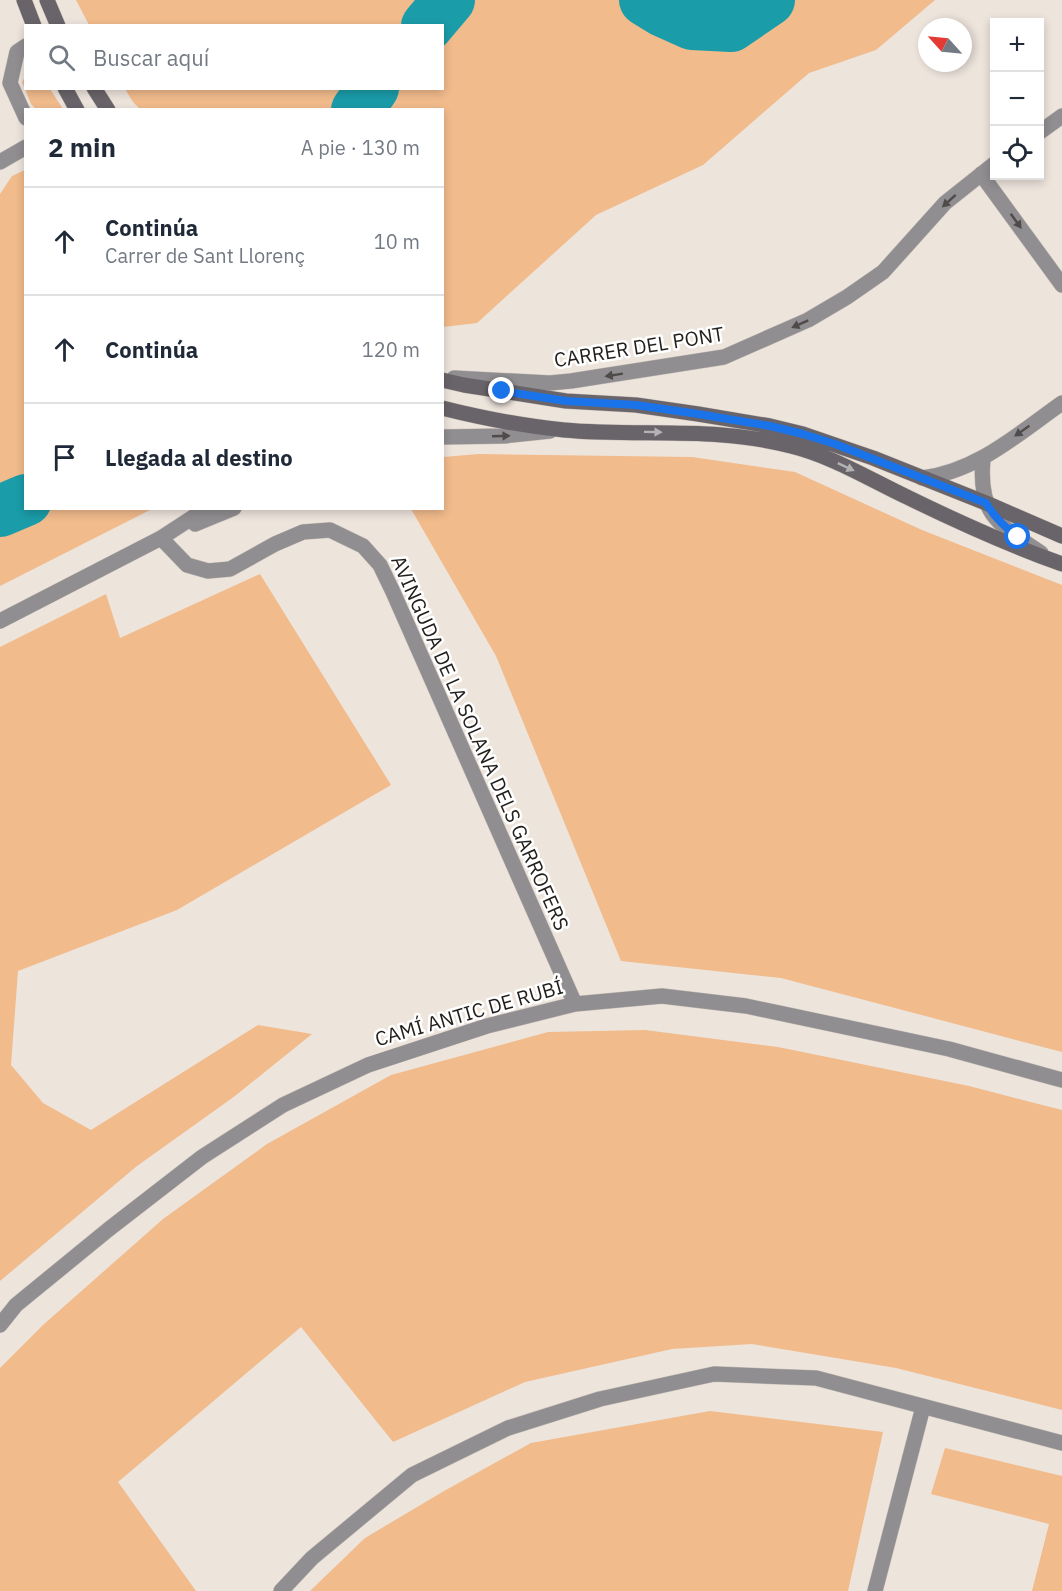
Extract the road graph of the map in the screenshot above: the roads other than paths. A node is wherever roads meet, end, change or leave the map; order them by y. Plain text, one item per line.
1 (24, 0) edge
2 (47, 0) edge
3 (33, 24) edge
4 (57, 24) edge
5 (24, 47) edge
6 (66, 90) edge
7 (95, 90) edge
8 (76, 108) edge
9 (107, 108) edge
10 (24, 114) edge
11 (1062, 116) edge
12 (1044, 129) edge
13 (24, 148) edge
14 (0, 162) edge
15 (990, 167) edge
16 (981, 174) junction
17 (1062, 285) edge
18 (444, 378) edge
19 (444, 379) edge
20 (1062, 403) edge
21 (444, 408) edge
22 (565, 430) junction
23 (444, 437) edge
24 (983, 459) junction
25 (922, 478) junction
26 (986, 503) junction
27 (204, 510) edge
28 (229, 510) edge
29 (1062, 536) edge
30 (161, 538) junction
31 (1056, 562) edge
32 (0, 621) edge
33 (574, 1004) junction
34 (1062, 1080) edge
35 (0, 1325) edge
36 (923, 1407) junction
37 (1062, 1443) edge
38 (281, 1591) edge
39 (875, 1591) edge

1 - 3 main road
2 - 4 main road
5 - 10 street
6 - 8 main road
7 - 9 main road
11 - 12 street
13 - 14 street
15 - 16 street, CARRER DEL PONT
16 -> 17 street
16 -> 18 street, CARRER DEL PONT
19 - 25 main road
20 -> 24 street
21 - 22 main road
23 -> 22 street
22 -> 31 main road
24 - 25 street
24 - 26 street
25 - 26 main road
26 - 29 main road
26 - 31 street
27 - 30 street
28 - 30 street
30 - 32 street
30 - 33 street, AVINGUDA DE LA SOLANA DELS GARROFERS
33 - 34 street, CAMÍ ANTIC DE RUBÍ
33 - 35 street, CAMÍ ANTIC DE RUBÍ
36 - 37 street
36 - 38 street
36 - 39 street

